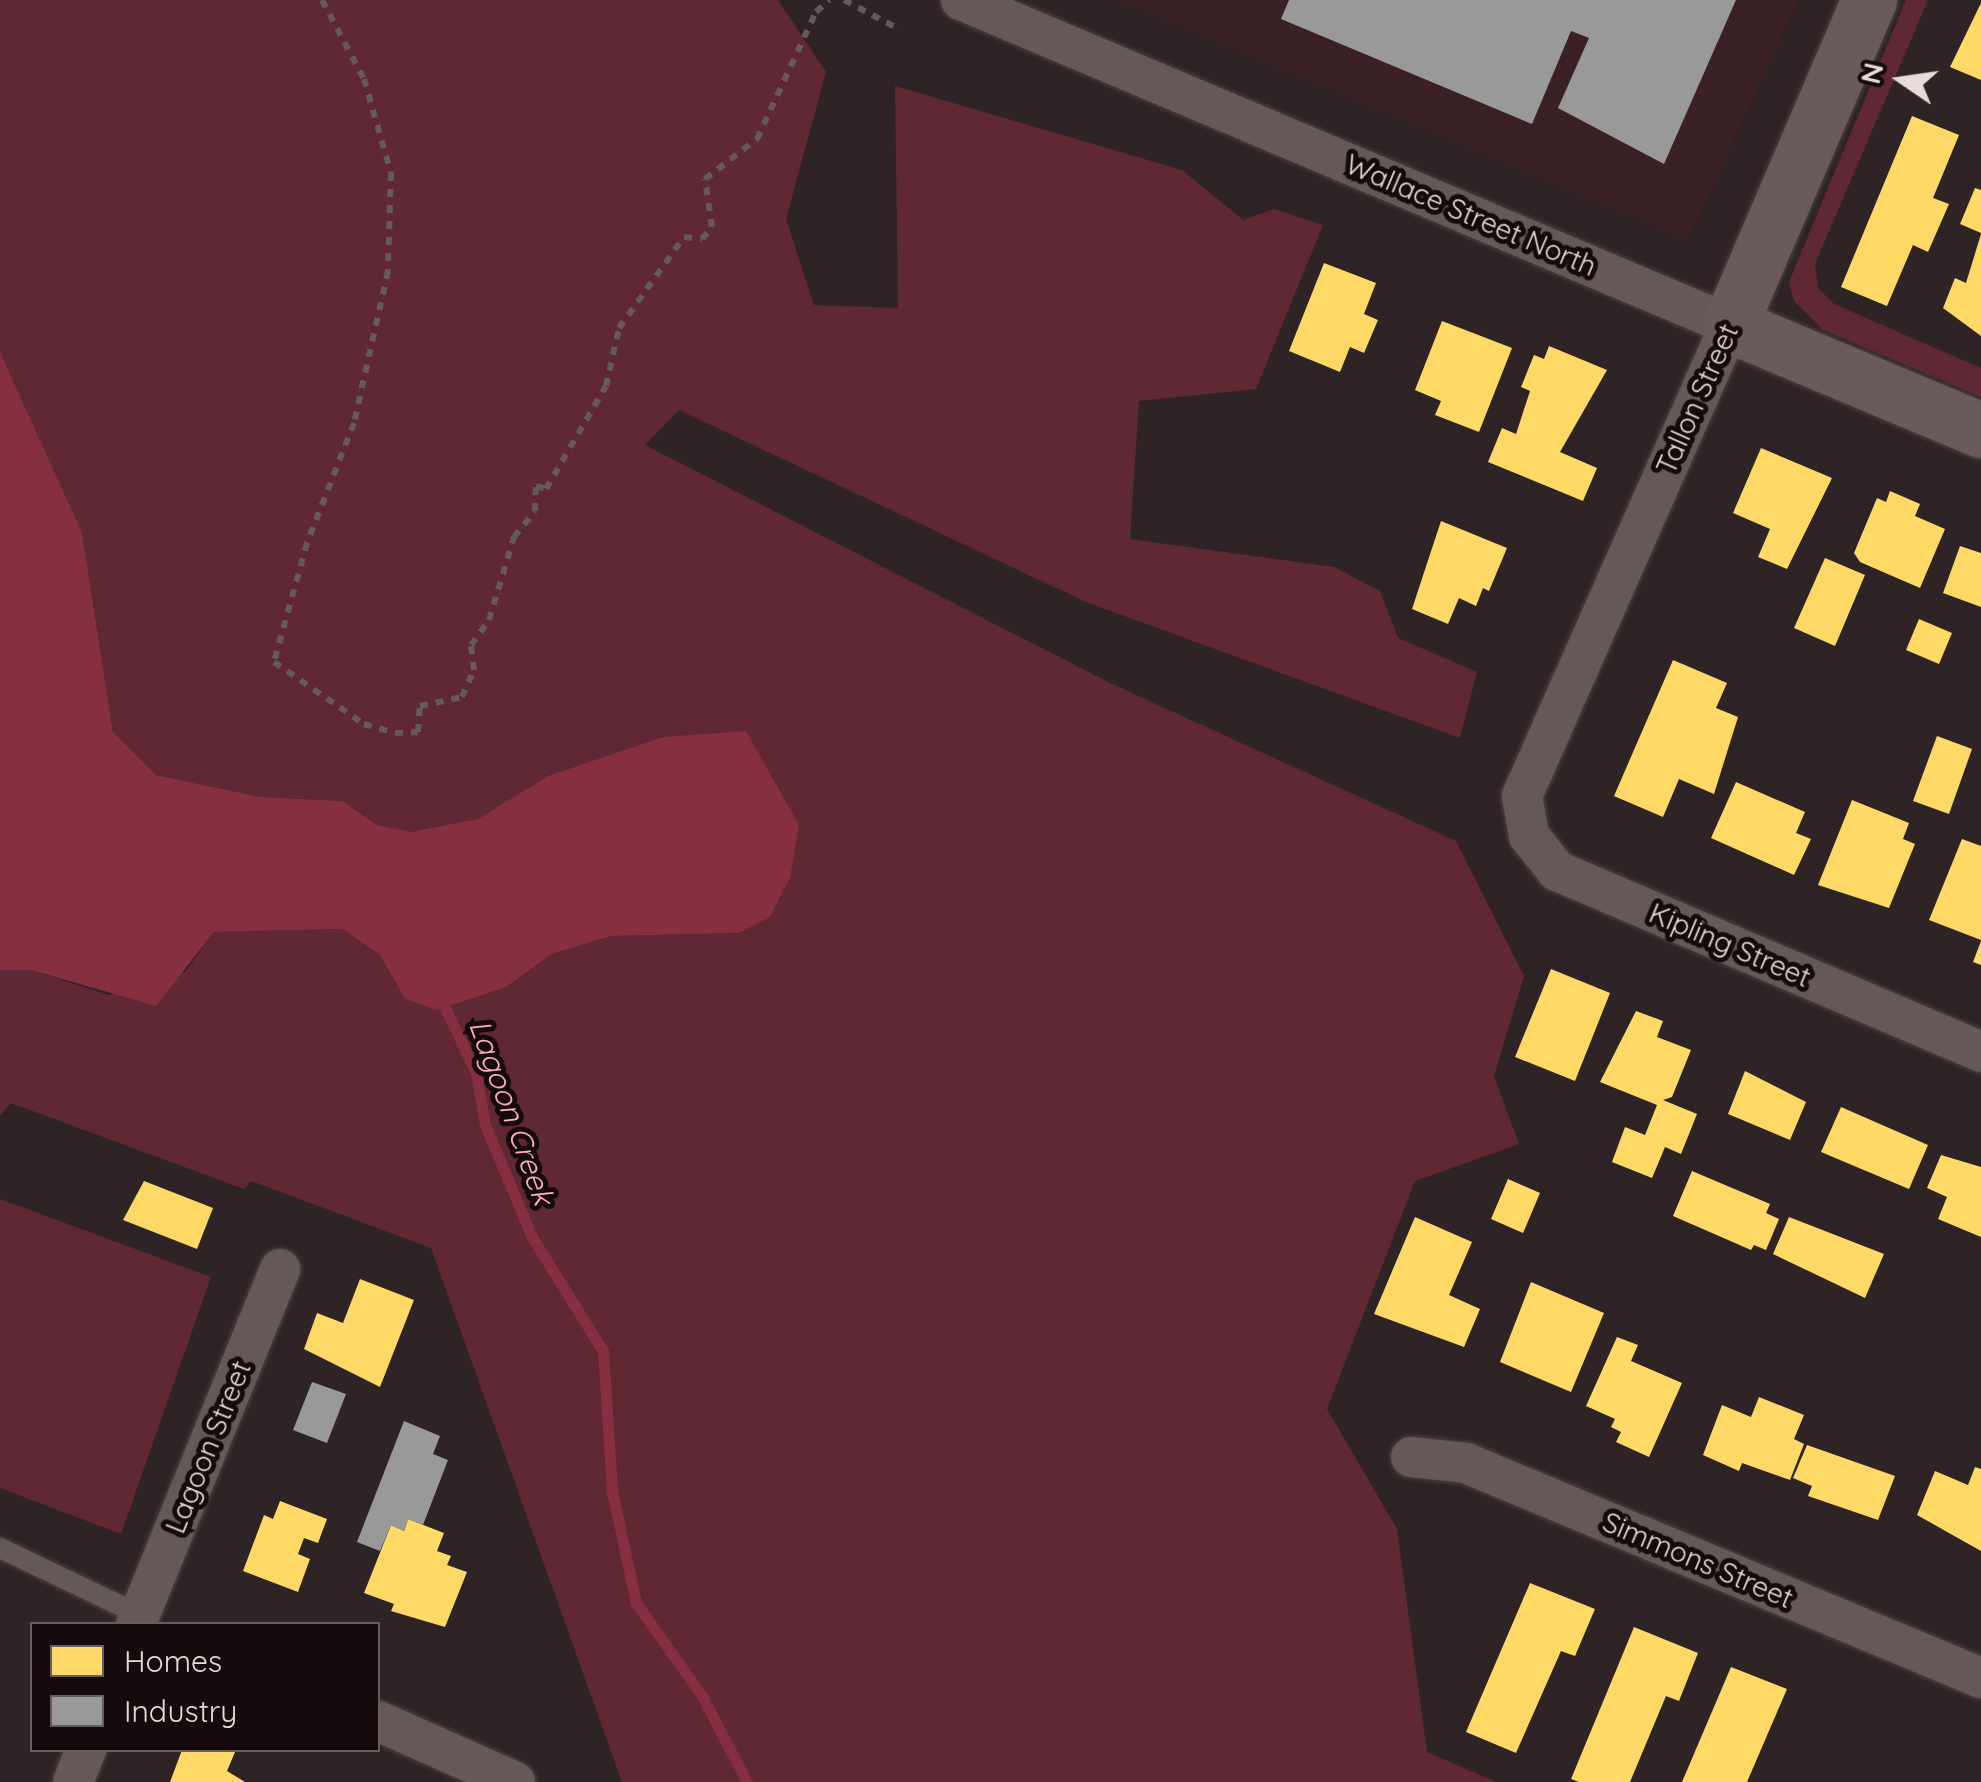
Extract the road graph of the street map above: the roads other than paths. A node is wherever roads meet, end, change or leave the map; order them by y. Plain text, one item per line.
1 (961, 0) edge
2 (1868, 0) edge
3 (1730, 325) junction
4 (1981, 430) edge
5 (1522, 796) joint
6 (1981, 1052) edge
7 (280, 1269) dead end
8 (1411, 1456) dead end
9 (0, 1548) edge
10 (146, 1621) edge
11 (1981, 1678) edge
12 (380, 1721) edge
13 (85, 1752) edge
14 (73, 1782) edge
15 (515, 1782) edge

1 - 3 street, Wallace Street North
2 - 3 street, Tallon Street
3 - 4 street, Wallace Street North
3 - 5 street, Tallon Street
5 - 6 street, Kipling Street
7 - 10 street, Lagoon Street
8 - 11 street, Simmons Street
9 - 10 lane
12 - 15 street
13 - 14 street

